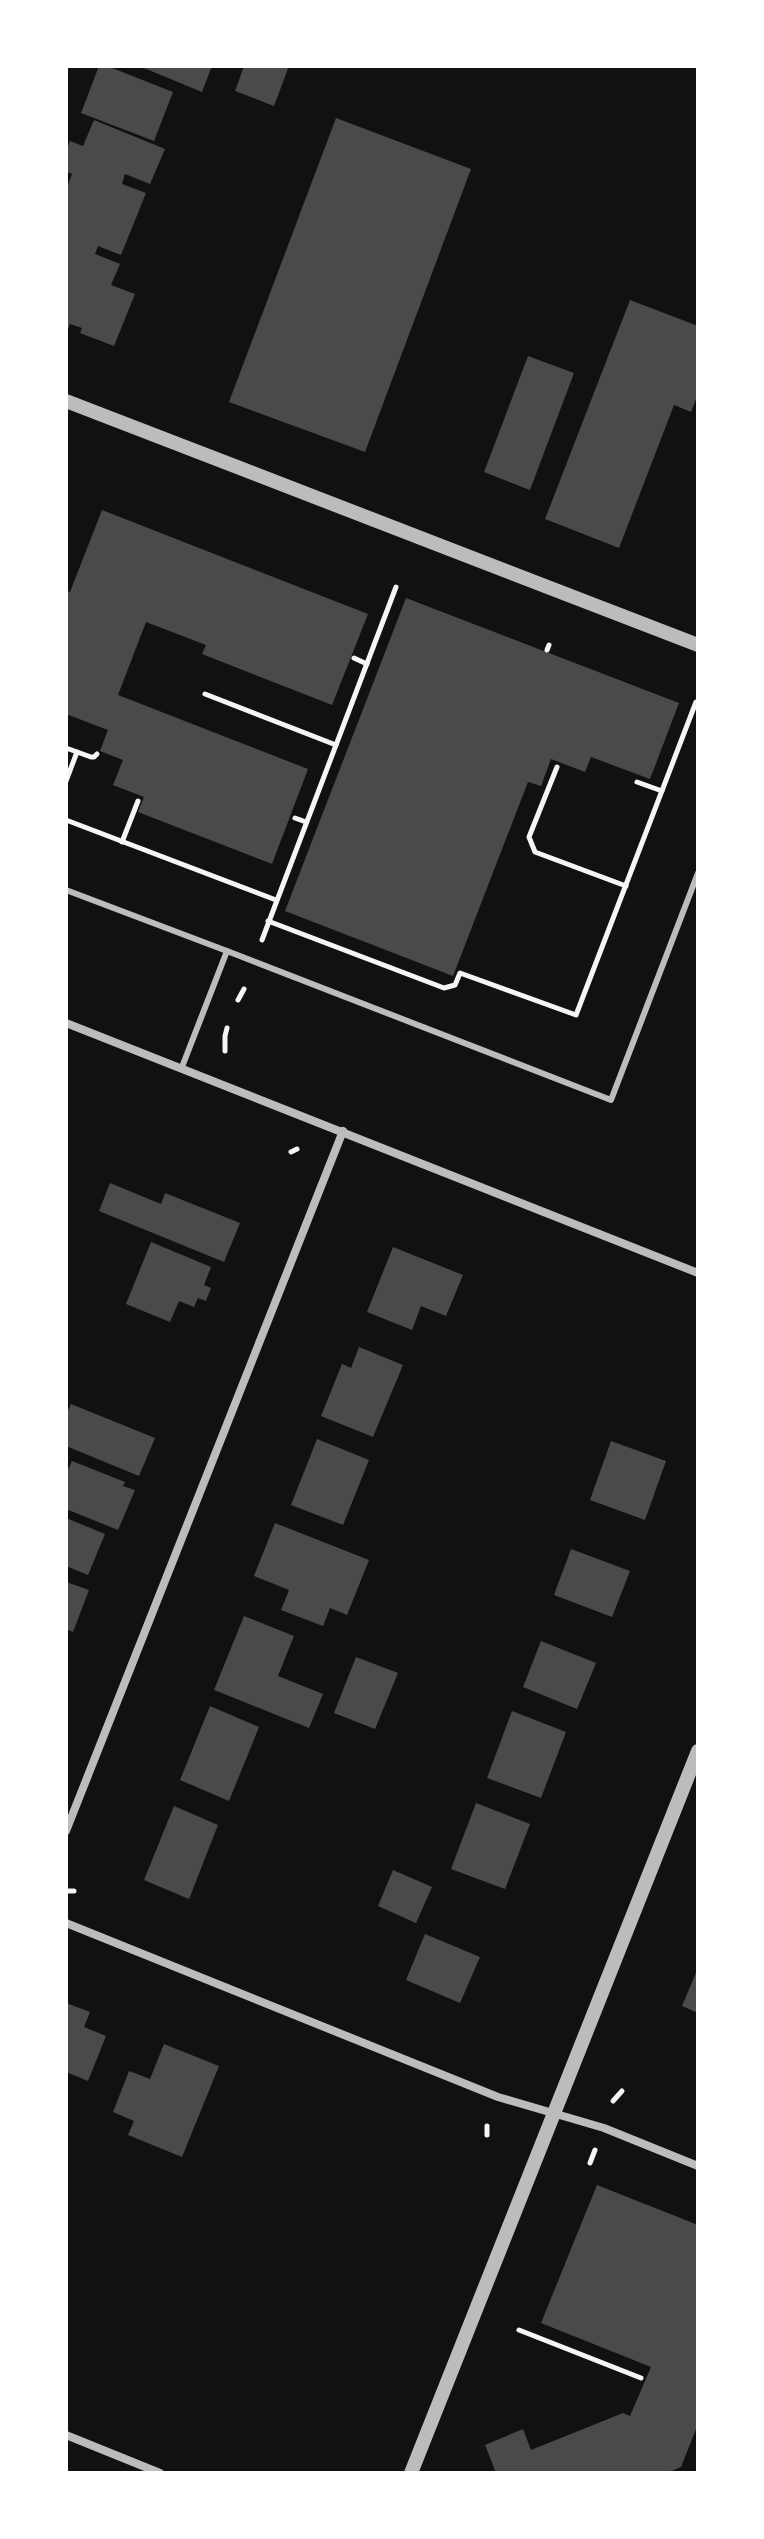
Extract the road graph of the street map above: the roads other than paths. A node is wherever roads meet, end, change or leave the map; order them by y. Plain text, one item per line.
1 (66, 401) edge
2 (698, 645) edge
3 (698, 873) edge
4 (66, 890) edge
5 (227, 951) junction
6 (66, 1023) edge
7 (182, 1067) junction
8 (343, 1131) junction
9 (698, 1273) edge
10 (698, 1751) edge
11 (66, 1831) edge
12 (66, 1923) edge
13 (554, 2114) junction
14 (698, 2166) edge
15 (66, 2435) edge
16 (160, 2473) edge
17 (411, 2473) edge

1 - 2 street
3 - 5 lane
4 - 5 lane
5 - 7 lane
6 - 7 street
7 - 8 street
8 - 9 street
8 - 11 street
10 - 13 street
12 - 13 street
13 - 14 street
13 - 17 street
15 - 16 street

